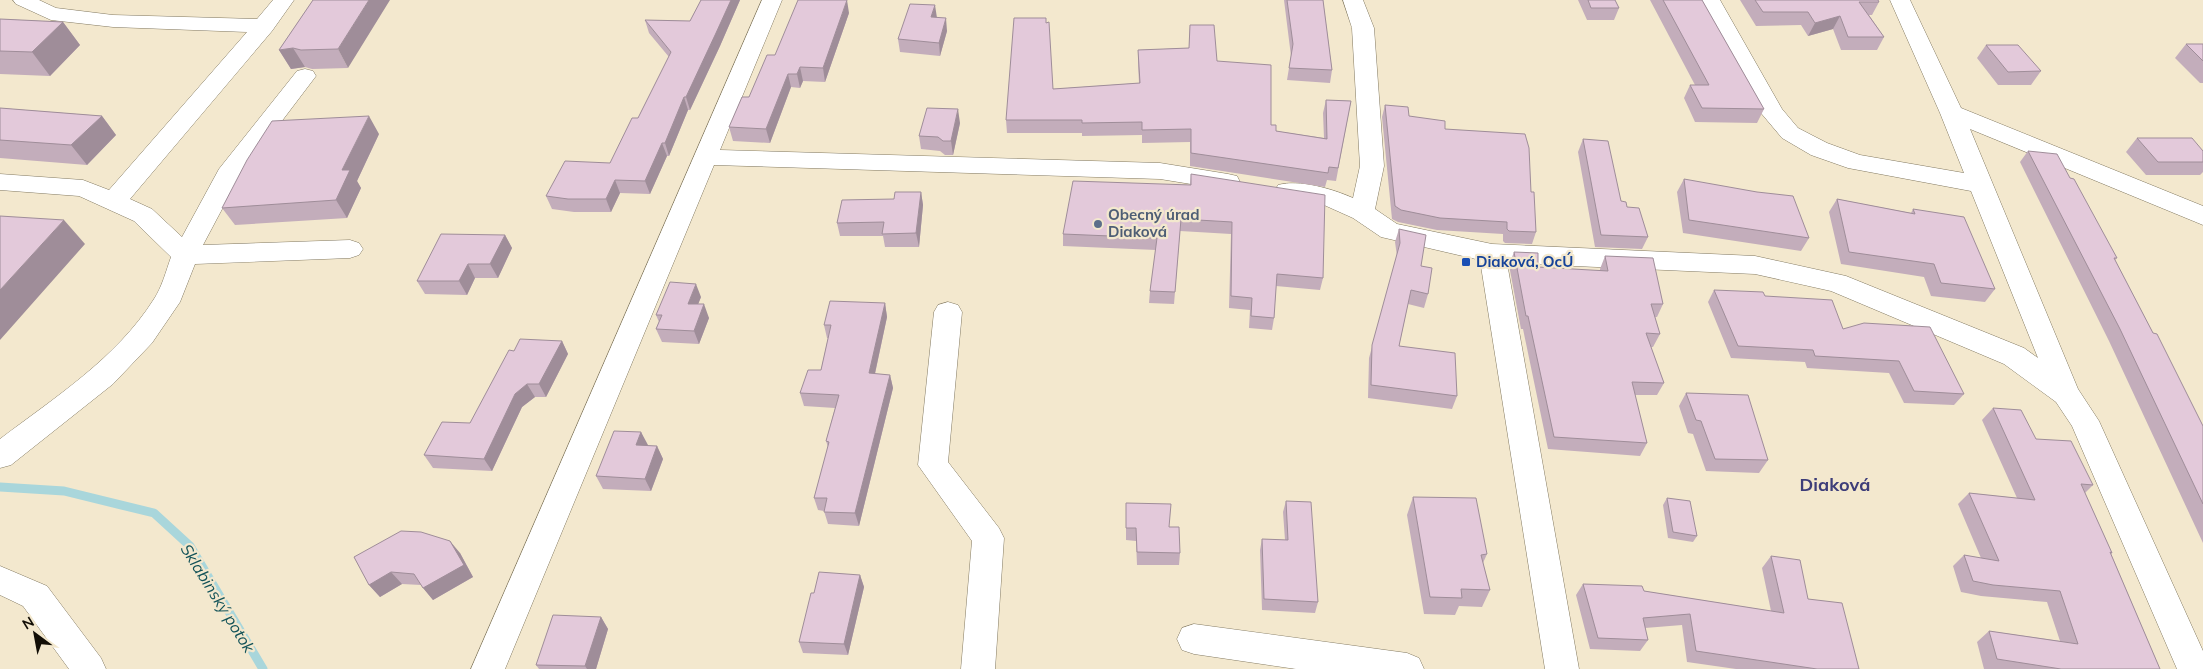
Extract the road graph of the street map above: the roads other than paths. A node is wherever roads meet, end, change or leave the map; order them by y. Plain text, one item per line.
1 (23, 0) edge
2 (284, 0) edge
3 (772, 0) edge
4 (1354, 0) edge
5 (1710, 0) edge
6 (1900, 0) edge
7 (264, 26) junction
8 (306, 76) dead end
9 (1952, 113) junction
10 (704, 157) junction
11 (0, 182) edge
12 (1981, 184) junction
13 (113, 202) junction
14 (1362, 212) junction
15 (2203, 216) edge
16 (350, 249) dead end
17 (1492, 253) junction
18 (185, 255) junction
19 (948, 312) dead end
20 (2066, 394) junction
21 (0, 456) edge
22 (0, 580) edge
23 (1194, 639) dead end
24 (89, 669) edge
25 (488, 669) edge
26 (978, 669) edge
27 (1407, 669) edge
28 (1562, 669) edge
29 (2194, 669) edge

1 - 7 street
2 - 7 street
3 - 10 street
4 - 14 street
5 - 12 street
6 - 9 street
7 - 13 street
8 - 18 street
9 - 12 street
9 - 15 street
10 - 14 street
10 - 25 street
11 - 13 street
12 - 20 street
13 - 18 street
14 - 17 street
16 - 18 street
17 - 20 street
17 - 28 street
18 - 21 street
19 - 26 street
20 - 29 street
22 - 24 street
23 - 27 street

